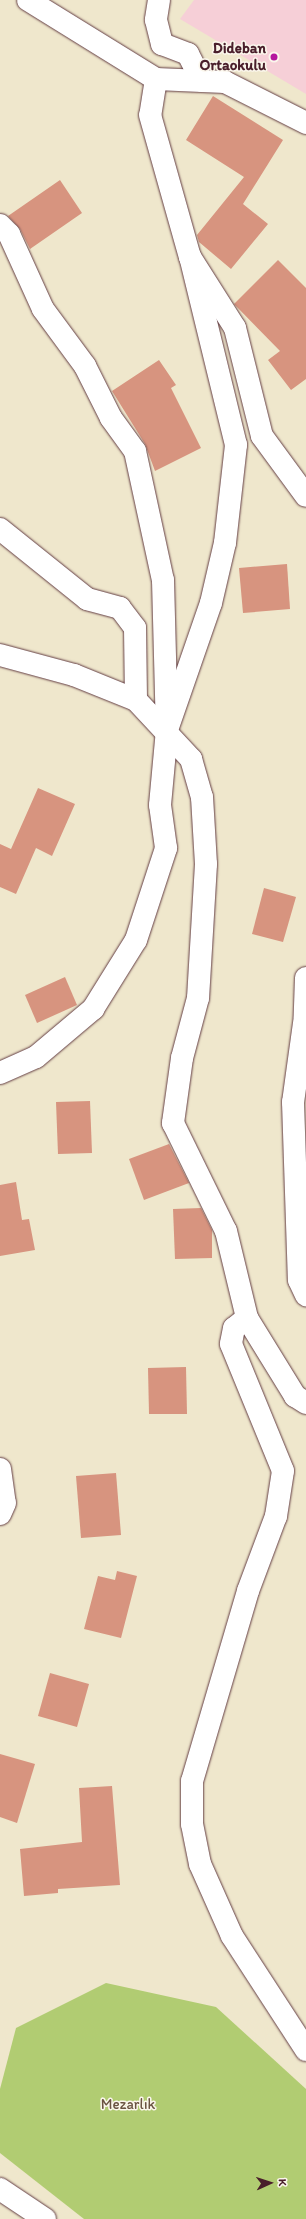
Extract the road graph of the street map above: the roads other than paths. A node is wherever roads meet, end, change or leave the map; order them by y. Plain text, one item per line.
1 (28, 0) edge
2 (159, 0) edge
3 (156, 79) junction
4 (202, 81) junction
5 (306, 123) edge
6 (0, 225) edge
7 (190, 257) junction
8 (306, 496) edge
9 (0, 529) edge
10 (0, 655) edge
11 (136, 700) junction
12 (167, 730) junction
13 (306, 978) edge
14 (0, 1073) edge
15 (306, 1294) edge
16 (247, 1318) junction
17 (306, 1403) edge
18 (0, 1469) edge
19 (0, 1514) edge
20 (306, 2050) edge
21 (0, 2189) edge
22 (45, 2219) edge

1 - 3 street
2 - 4 street
3 - 4 street
3 - 7 street
4 - 5 street
6 - 12 street
7 - 8 street
7 - 12 street
9 - 11 street
10 - 11 street
11 - 12 street
12 - 14 street
12 - 16 street
13 - 15 street
16 - 17 street
16 - 20 street
18 - 19 street
21 - 22 street

